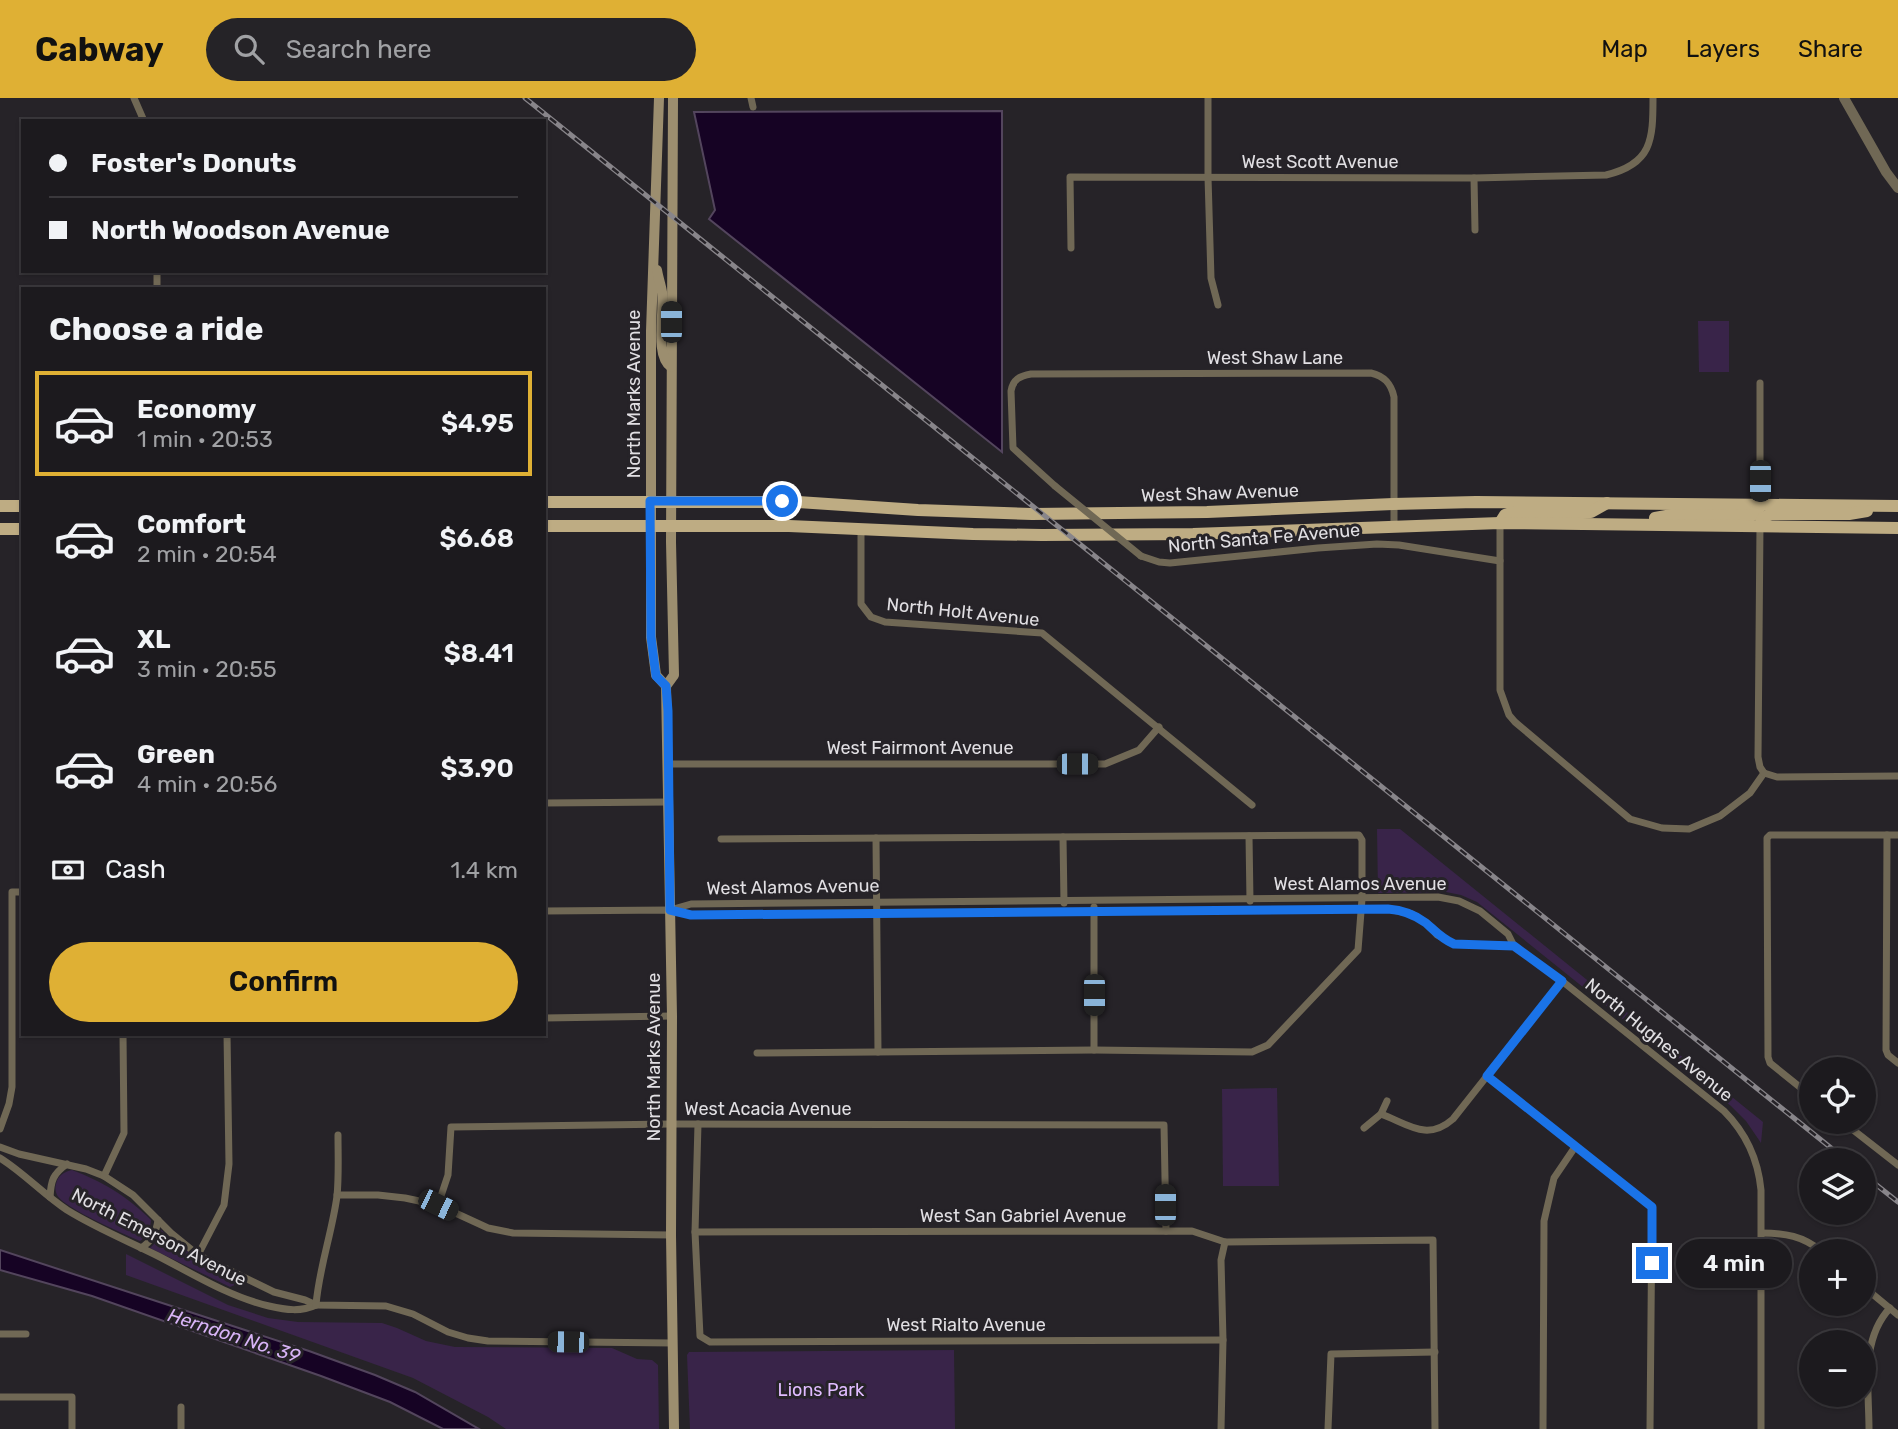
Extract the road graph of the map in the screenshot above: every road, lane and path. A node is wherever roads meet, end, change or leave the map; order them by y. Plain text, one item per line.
1 (134, 98) edge
2 (659, 98) edge
3 (673, 98) edge
4 (751, 98) edge
5 (1208, 98) edge
6 (1653, 98) edge
7 (1844, 98) edge
8 (753, 107) dead end
9 (143, 119) edge
10 (1208, 177) junction
11 (1474, 178) junction
12 (1898, 188) edge
13 (1475, 230) dead end
14 (1071, 248) dead end
15 (653, 254) junction
16 (1218, 305) dead end
17 (671, 366) junction
18 (1016, 379) joint
19 (1760, 383) dead end
20 (650, 501) junction
21 (546, 502) edge
22 (671, 502) junction
23 (1607, 502) junction
24 (1393, 504) junction
25 (1760, 504) junction
26 (0, 506) edge
27 (21, 506) edge
28 (1898, 506) edge
29 (1500, 523) junction
30 (1623, 523) junction
31 (671, 525) junction
32 (1760, 525) junction
33 (546, 526) edge
34 (650, 526) junction
35 (1394, 526) junction
36 (861, 528) junction
37 (1898, 528) edge
38 (0, 529) edge
39 (21, 529) edge
40 (1500, 561) junction
41 (666, 686) junction
42 (1159, 727) junction
43 (668, 764) junction
44 (1764, 773) junction
45 (1898, 776) edge
46 (669, 802) junction
47 (546, 803) edge
48 (1252, 805) dead end
49 (1887, 835) junction
50 (1898, 835) edge
51 (1249, 836) junction
52 (1063, 837) junction
53 (876, 838) junction
54 (721, 839) dead end
55 (21, 892) edge
56 (1415, 898) junction
57 (1250, 899) junction
58 (1362, 899) junction
59 (1064, 900) junction
60 (1094, 900) junction
61 (876, 901) junction
62 (1360, 909) junction
63 (670, 910) junction
64 (1250, 910) junction
65 (546, 911) edge
66 (1063, 911) junction
67 (1093, 911) junction
68 (877, 913) junction
69 (1412, 914) junction
70 (1514, 946) junction
71 (1562, 981) junction
72 (672, 1016) junction
73 (546, 1018) edge
74 (123, 1036) edge
75 (227, 1036) edge
76 (1094, 1050) junction
77 (878, 1052) junction
78 (757, 1053) dead end
79 (1898, 1063) edge
80 (1487, 1076) junction
81 (1799, 1086) edge
82 (1387, 1101) dead end
83 (1381, 1114) junction
84 (671, 1124) junction
85 (698, 1125) junction
86 (1364, 1128) dead end
87 (0, 1129) edge
88 (1858, 1134) edge
89 (338, 1135) dead end
90 (0, 1147) edge
91 (1575, 1147) junction
92 (0, 1158) edge
93 (67, 1164) junction
94 (1898, 1165) edge
95 (104, 1176) junction
96 (337, 1195) junction
97 (50, 1197) junction
98 (438, 1205) junction
99 (158, 1220) junction
100 (1166, 1231) junction
101 (695, 1232) junction
102 (1762, 1233) junction
103 (671, 1235) junction
104 (1803, 1239) edge
105 (1225, 1242) junction
106 (141, 1248) junction
107 (198, 1255) junction
108 (1876, 1297) edge
109 (316, 1305) junction
110 (1890, 1308) junction
111 (1898, 1315) edge
112 (0, 1334) edge
113 (26, 1334) dead end
114 (1223, 1340) junction
115 (673, 1343) junction
116 (1434, 1352) junction
117 (0, 1396) edge
118 (181, 1407) dead end
119 (72, 1429) edge
120 (181, 1429) edge
121 (674, 1429) edge
122 (1222, 1429) edge
123 (1328, 1429) edge
124 (1435, 1429) edge
125 (1543, 1429) edge
126 (1650, 1429) edge
127 (1761, 1429) edge
128 (1869, 1429) edge

1 - 9 street
2 - 15 main road, North Marks Avenue
3 - 17 main road, North Marks Avenue
4 - 8 street
5 - 10 street
6 - 11 street, West Scott Avenue
7 - 12 street
10 - 11 street, West Scott Avenue
10 - 14 street, West Scott Avenue
10 - 16 street
11 - 13 street
15 - 17 main road
15 - 20 main road, North Marks Avenue
17 - 22 main road, North Marks Avenue
18 - 24 street, West Shaw Lane
18 - 40 street, North Santa Fe Avenue, bridge
19 - 25 street
20 - 21 main road, West Shaw Avenue
20 - 22 main road, West Shaw Avenue
20 - 34 main road, North Marks Avenue
22 - 24 main road, West Shaw Avenue
22 - 31 main road, North Marks Avenue
23 - 24 main road, West Shaw Avenue
23 - 25 main road, West Shaw Avenue
23 - 29 main road
24 - 35 street, West Shaw Lane
25 - 28 main road, West Shaw Avenue
25 - 30 main road
26 - 27 main road
28 - 32 main road
29 - 30 main road
29 - 35 main road
29 - 40 street
30 - 32 main road
31 - 34 main road
31 - 36 main road
31 - 41 main road, North Marks Avenue
32 - 37 main road
32 - 44 street
33 - 34 main road
34 - 41 main road, North Marks Avenue
35 - 36 main road
36 - 42 street, North Holt Avenue
38 - 39 main road
40 - 44 street
41 - 43 main road, North Marks Avenue
42 - 43 street, West Fairmont Avenue
42 - 48 street, North Holt Avenue
43 - 46 main road, North Marks Avenue
44 - 45 street
46 - 47 street
46 - 63 main road, North Marks Avenue
49 - 50 street
49 - 79 street
49 - 81 street
51 - 52 street
51 - 57 street
51 - 58 street
52 - 53 street
52 - 59 street
53 - 54 street
53 - 61 street
55 - 87 street
56 - 58 street, West Alamos Avenue
56 - 69 street
56 - 70 street, West Alamos Avenue
57 - 58 street, West Alamos Avenue
57 - 60 street, West Alamos Avenue
57 - 64 street
58 - 62 street
59 - 60 street, West Alamos Avenue
59 - 61 street, West Alamos Avenue
59 - 66 street
60 - 67 street
61 - 63 street, West Alamos Avenue
61 - 68 street
62 - 64 street, West Alamos Avenue
62 - 69 street, West Alamos Avenue
62 - 76 street
63 - 65 street, West Alamos Avenue
63 - 68 street, West Alamos Avenue
63 - 72 main road, North Marks Avenue
64 - 67 street, West Alamos Avenue
66 - 67 street, West Alamos Avenue
66 - 68 street, West Alamos Avenue
67 - 76 street
68 - 77 street
69 - 70 street, West Alamos Avenue
70 - 71 street, North Hughes Avenue
71 - 80 street
71 - 102 street, North Hughes Avenue
72 - 73 street
72 - 84 main road, North Marks Avenue
74 - 95 street
75 - 107 street
76 - 77 street
77 - 78 street
80 - 83 street
80 - 91 street
82 - 83 street
83 - 86 street
84 - 85 street, West Acacia Avenue
84 - 98 street, West Acacia Avenue
84 - 103 main road, North Marks Avenue
85 - 100 street, West Acacia Avenue
85 - 101 street
88 - 94 street
89 - 96 street
90 - 93 street, North Emerson Avenue
91 - 125 street
91 - 126 street
92 - 97 street, North Emerson Avenue
93 - 95 street, North Emerson Avenue
93 - 97 street
95 - 99 street, North Emerson Avenue
96 - 98 street
96 - 109 street
97 - 106 street, North Emerson Avenue
98 - 103 street
99 - 106 street
99 - 107 street, North Emerson Avenue
100 - 101 street, West San Gabriel Avenue
100 - 105 street, West San Gabriel Avenue
101 - 114 street, West Rialto Avenue
102 - 104 street
102 - 127 street, North Hughes Avenue
103 - 115 main road, North Marks Avenue
105 - 114 street
105 - 116 street, West San Gabriel Avenue
106 - 109 street, North Emerson Avenue
107 - 109 street, North Emerson Avenue
108 - 110 street
109 - 115 street, North Emerson Avenue
110 - 111 street
110 - 128 street
112 - 113 street
114 - 122 street
115 - 121 main road, North Marks Avenue
116 - 123 street
116 - 124 street
117 - 119 street
118 - 120 street

